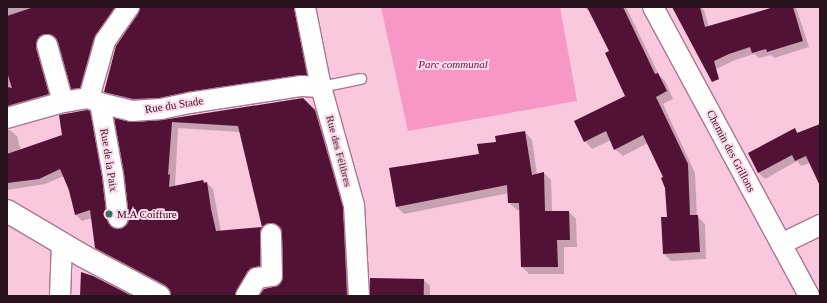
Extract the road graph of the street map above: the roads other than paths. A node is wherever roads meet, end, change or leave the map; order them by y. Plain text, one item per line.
1 (129, 7) edge
2 (305, 7) edge
3 (653, 7) edge
4 (47, 45) dead end
5 (361, 80) dead end
6 (321, 87) junction
7 (95, 101) junction
8 (63, 102) junction
9 (7, 118) edge
10 (7, 211) edge
11 (118, 218) dead end
12 (820, 225) edge
13 (271, 234) dead end
14 (62, 244) junction
15 (781, 244) junction
16 (60, 296) edge
17 (159, 296) edge
18 (246, 296) edge
19 (359, 296) edge
20 (809, 296) edge

1 - 7 street
2 - 6 street, Rue des Félibres
3 - 15 street, Chemin des Grillons
4 - 8 street
5 - 6 lane
6 - 7 street, Rue du Stade
6 - 19 street, Rue des Félibres
7 - 8 street, Rue du Stade
7 - 11 street, Rue de la Paix
8 - 9 street, Rue du Stade
10 - 14 main road
12 - 15 street
13 - 18 street
14 - 16 street
14 - 17 main road
15 - 20 street, Chemin des Grillons

